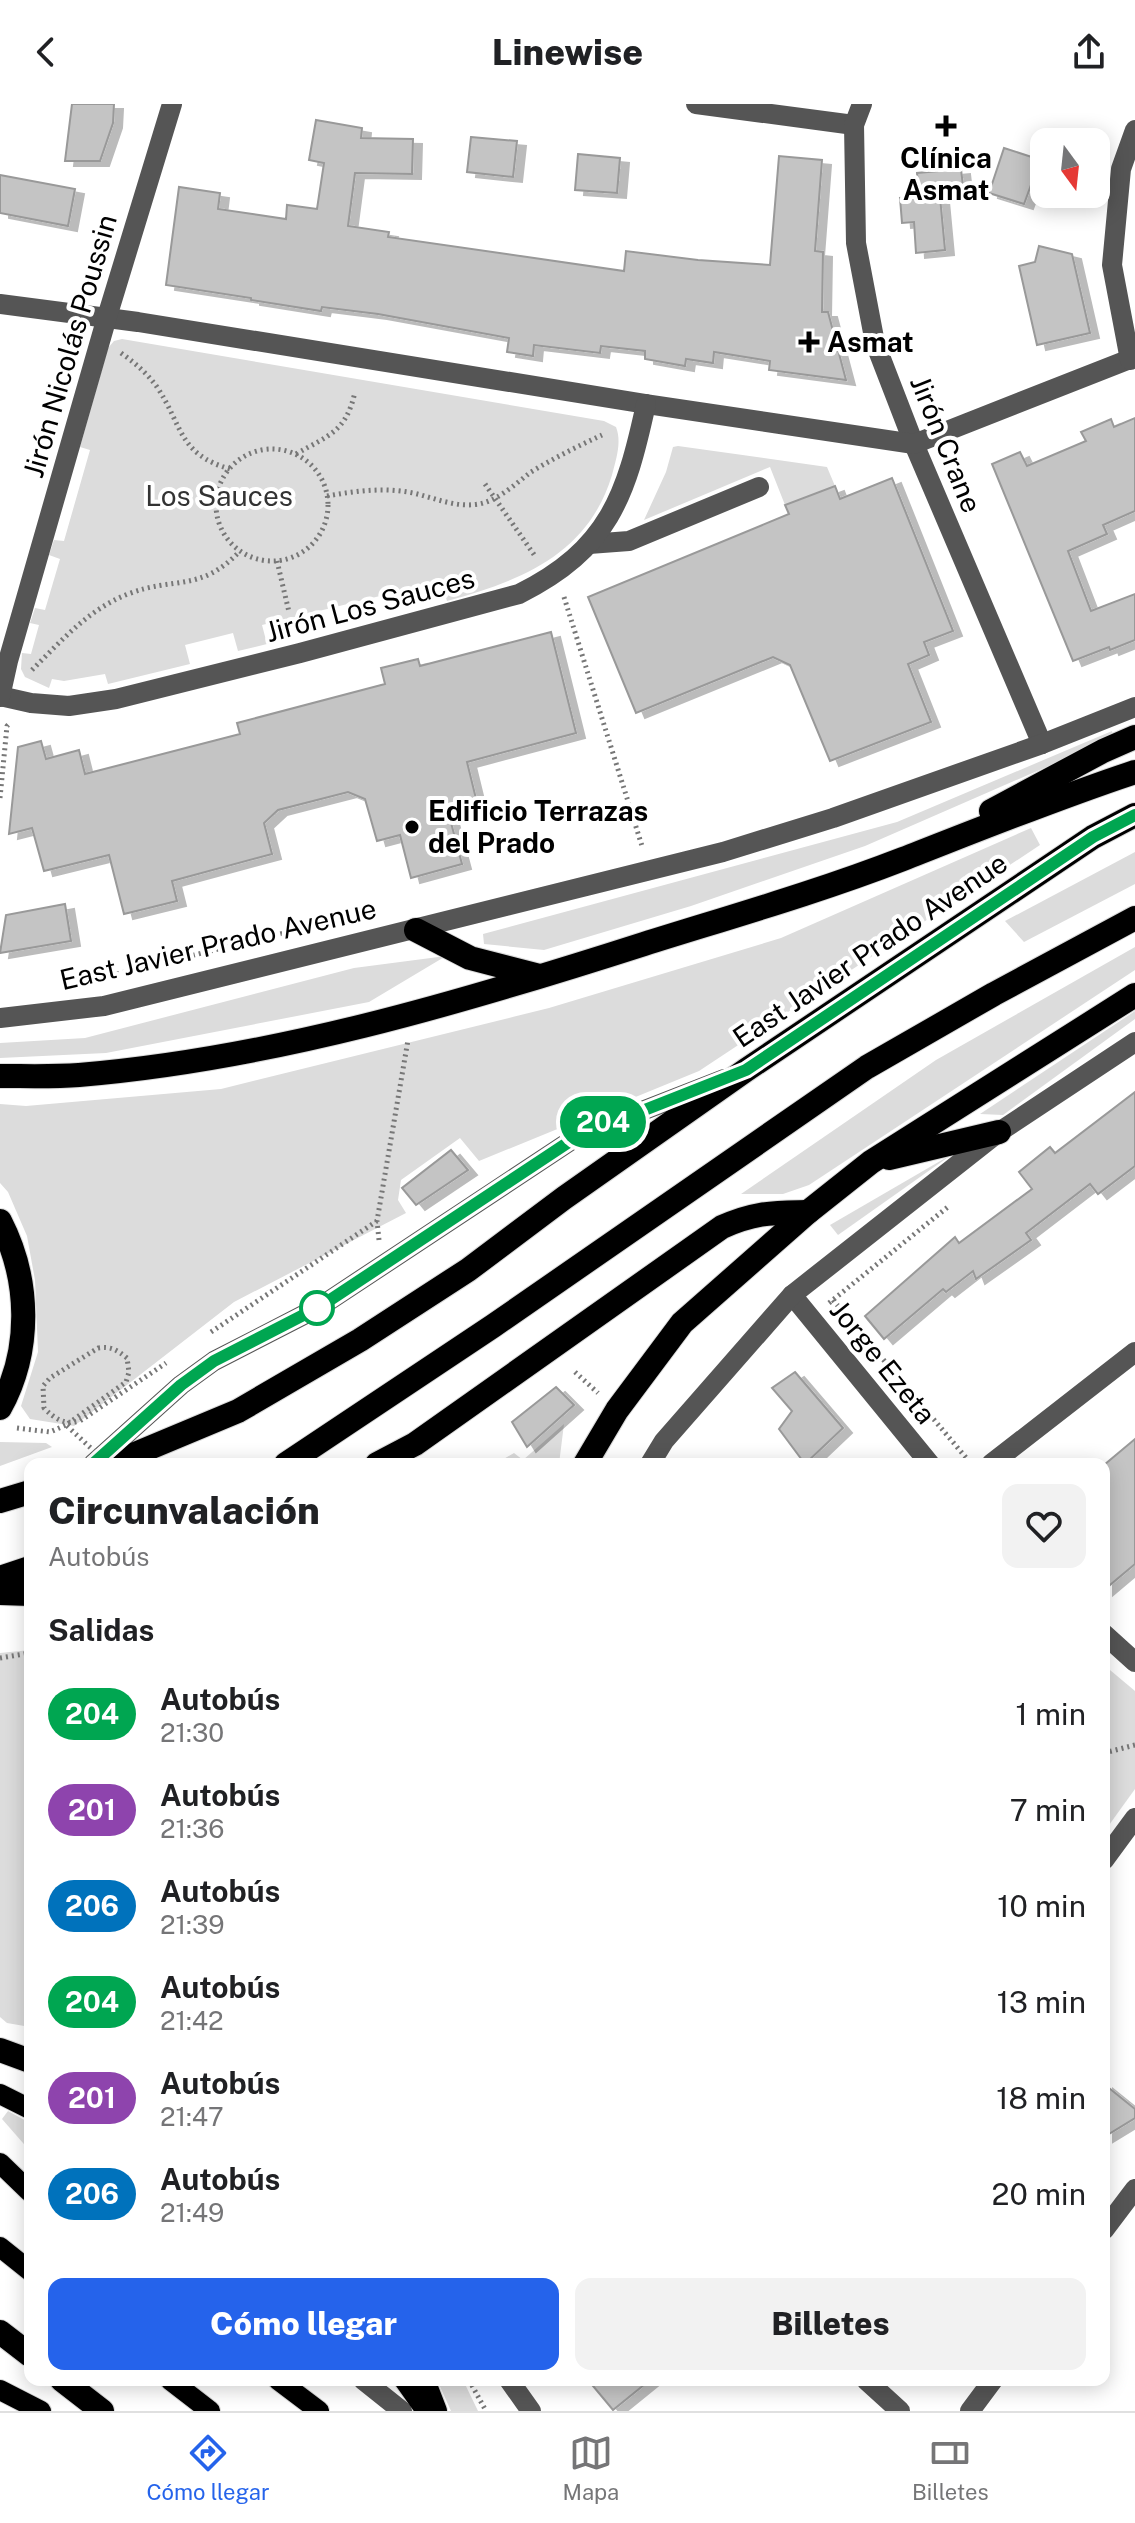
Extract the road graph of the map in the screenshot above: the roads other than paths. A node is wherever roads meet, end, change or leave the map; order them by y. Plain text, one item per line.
1 (172, 104) edge
2 (696, 104) edge
3 (862, 104) edge
4 (854, 125) junction
5 (1135, 130) edge
6 (0, 304) edge
7 (107, 317) junction
8 (1132, 358) edge
9 (646, 404) junction
10 (914, 444) junction
11 (759, 487) dead end
12 (589, 544) junction
13 (0, 696) edge
14 (1135, 707) edge
15 (1135, 737) edge
16 (1042, 744) junction
17 (1135, 772) edge
18 (1135, 815) edge
19 (901, 859) junction
20 (1135, 918) edge
21 (416, 930) junction
22 (542, 977) junction
23 (1135, 995) edge
24 (0, 1018) edge
25 (1135, 1042) edge
26 (746, 1070) junction
27 (0, 1076) edge
28 (999, 1132) junction
29 (871, 1162) junction
30 (808, 1212) junction
31 (0, 1221) edge
32 (792, 1295) junction
33 (1135, 1352) edge
34 (6, 1418) edge
35 (100, 1458) edge
36 (124, 1458) edge
37 (295, 1458) edge
38 (388, 1458) edge
39 (589, 1458) edge
40 (654, 1458) edge
41 (925, 1458) edge
42 (999, 1458) edge
43 (24, 1494) edge
44 (0, 1501) edge
45 (24, 1570) edge
46 (0, 1578) edge
47 (0, 1593) edge
48 (24, 1594) edge
49 (1110, 1639) edge
50 (1135, 1662) edge
51 (1135, 1818) edge
52 (1110, 1852) edge
53 (0, 2050) edge
54 (24, 2059) edge
55 (0, 2094) edge
56 (24, 2106) edge
57 (0, 2163) edge
58 (24, 2186) edge
59 (1135, 2189) edge
60 (1110, 2222) edge
61 (0, 2247) edge
62 (24, 2266) edge
63 (0, 2332) edge
64 (24, 2350) edge
65 (70, 2386) edge
66 (178, 2386) edge
67 (286, 2386) edge
68 (371, 2386) edge
69 (408, 2386) edge
70 (425, 2386) edge
71 (513, 2386) edge
72 (873, 2386) edge
73 (989, 2386) edge
74 (0, 2390) edge
75 (41, 2411) edge
76 (102, 2411) edge
77 (210, 2411) edge
78 (319, 2411) edge
79 (402, 2411) edge
80 (426, 2411) edge
81 (435, 2411) edge
82 (531, 2411) edge
83 (900, 2411) edge
84 (970, 2411) edge

1 - 7 street, Jirón Nicolás Poussin
2 - 4 street
3 - 4 street, Jirón Crane
4 - 10 street, Jirón Crane
5 - 8 street
6 - 7 street
7 - 9 street
7 - 13 street, Jirón Nicolás Poussin
8 - 10 street
9 - 10 street
9 - 12 street, Jirón Los Sauces
10 - 16 street, Jirón Crane
11 - 12 street
12 - 13 street, Jirón Los Sauces
14 - 16 street, East Javier Prado Avenue
15 - 19 highway
16 - 21 street, East Javier Prado Avenue
17 - 19 highway
18 - 26 highway, East Javier Prado Avenue
19 - 22 highway
20 - 37 highway
21 - 22 highway
21 - 24 street, East Javier Prado Avenue
22 - 27 highway
23 - 29 highway
25 - 28 street
26 - 35 street
26 - 36 highway, East Javier Prado Avenue
28 - 29 highway
28 - 32 street
29 - 30 highway
30 - 38 highway
30 - 39 highway
31 - 34 highway
32 - 40 street
32 - 41 street, Jorge Ezeta
33 - 42 street
43 - 44 highway
45 - 46 highway
47 - 48 highway
49 - 50 street
51 - 52 street
53 - 54 highway
55 - 56 main road
57 - 58 main road
59 - 60 street
61 - 62 main road
63 - 64 highway
65 - 76 highway
66 - 77 main road
67 - 78 main road
68 - 79 street
69 - 80 main road
70 - 81 highway
71 - 82 street
72 - 83 street
73 - 84 street
74 - 75 main road

